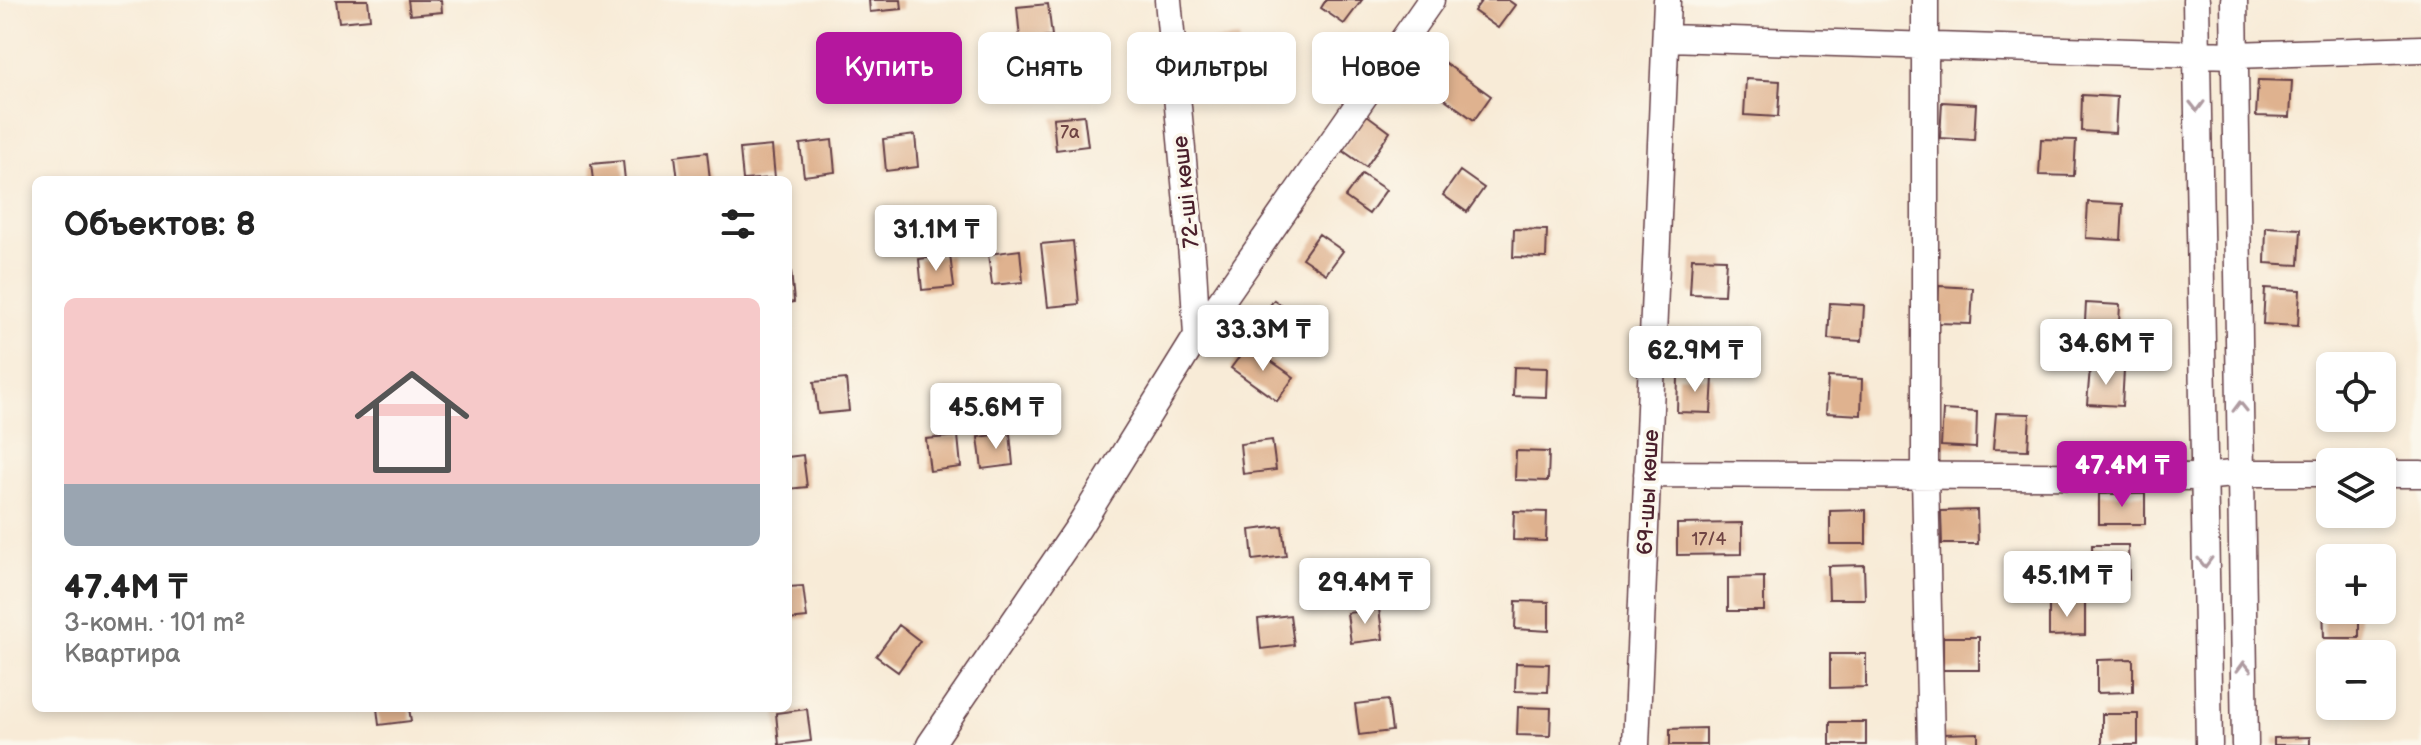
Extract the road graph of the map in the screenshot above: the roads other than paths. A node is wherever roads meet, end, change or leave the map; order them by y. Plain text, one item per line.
1 (1168, 0) edge
2 (1431, 0) edge
3 (1667, 0) edge
4 (1925, 0) edge
5 (2196, 0) edge
6 (2234, 0) edge
7 (1667, 38) junction
8 (1926, 46) junction
9 (2421, 49) edge
10 (2196, 54) junction
11 (2233, 55) junction
12 (1197, 336) junction
13 (2241, 473) junction
14 (2316, 473) edge
15 (1647, 474) junction
16 (2396, 474) edge
17 (2421, 474) edge
18 (1925, 477) junction
19 (2203, 477) junction
20 (930, 745) edge
21 (1636, 745) edge
22 (1931, 745) edge
23 (2209, 745) edge
24 (2245, 745) edge

1 - 12 street, 72-ші көше
2 - 12 street
3 - 7 street, 69-шы көше
4 - 8 street
5 - 10 street
6 - 11 street
7 - 8 street
7 - 15 street, 69-шы көше
8 - 10 street
8 - 18 street
9 - 11 street
10 - 11 street
10 -> 19 street
13 -> 11 street
12 - 20 street
13 - 14 street
13 - 19 street
24 -> 13 street
15 - 18 street
15 - 21 street, 69-шы көше
16 - 17 street
18 - 19 street
18 - 22 street
19 -> 23 street

